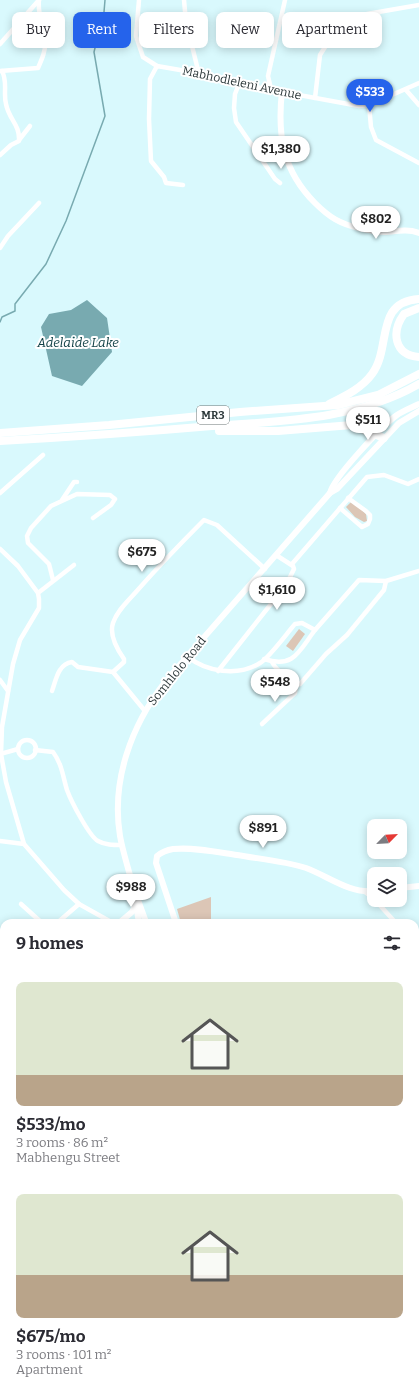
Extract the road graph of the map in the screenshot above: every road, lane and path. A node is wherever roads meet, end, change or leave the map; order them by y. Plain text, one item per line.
1 (139, 0) edge
2 (184, 0) edge
3 (285, 0) edge
4 (419, 5) edge
5 (186, 12) edge
6 (0, 44) edge
7 (193, 48) edge
8 (157, 66) junction
9 (1, 71) edge
10 (199, 74) junction
11 (419, 83) edge
12 (239, 84) junction
13 (271, 89) junction
14 (406, 90) junction
15 (282, 92) junction
16 (314, 98) junction
17 (369, 105) junction
18 (419, 105) edge
19 (30, 126) dead end
20 (19, 141) junction
21 (0, 155) edge
22 (419, 163) edge
23 (280, 183) dead end
24 (183, 186) dead end
25 (38, 203) dead end
26 (419, 233) edge
27 (0, 248) edge
28 (419, 299) edge
29 (419, 308) edge
30 (419, 358) edge
31 (419, 374) edge
32 (419, 384) edge
33 (419, 404) edge
34 (325, 406) junction
35 (419, 411) edge
36 (162, 430) junction
37 (0, 433) edge
38 (380, 436) junction
39 (0, 441) edge
40 (43, 455) dead end
41 (419, 480) edge
42 (77, 482) dead end
43 (0, 493) edge
44 (348, 498) junction
45 (62, 501) junction
46 (340, 508) junction
47 (93, 518) dead end
48 (0, 550) edge
49 (276, 555) junction
50 (292, 564) junction
51 (74, 565) dead end
52 (265, 569) junction
53 (419, 571) edge
54 (53, 580) junction
55 (386, 582) junction
56 (38, 593) junction
57 (315, 630) junction
58 (187, 656) junction
59 (264, 659) junction
60 (272, 662) junction
61 (218, 671) junction
62 (113, 672) junction
63 (0, 680) edge
64 (296, 685) junction
65 (8, 691) junction
66 (52, 691) dead end
67 (145, 711) junction
68 (262, 724) dead end
69 (18, 749) junction
70 (35, 750) junction
71 (0, 754) edge
72 (0, 841) edge
73 (24, 844) junction
74 (122, 845) junction
75 (419, 886) edge
76 (133, 887) junction
77 (407, 887) edge
78 (365, 892) edge
79 (21, 904) dead end
80 (79, 904) junction
81 (136, 904) junction
82 (381, 907) edge
83 (38, 919) edge
84 (62, 919) edge
85 (103, 919) edge
86 (123, 919) edge
87 (138, 919) edge
88 (146, 919) edge
89 (175, 919) edge
90 (392, 919) edge

1 - 8 street
2 - 5 street
3 - 13 street
4 - 16 street
6 - 9 street
7 - 10 street
8 - 10 street, Mabhodleleni Avenue
8 - 24 street
9 - 20 street
10 - 12 street, Mabhodleleni Avenue
11 - 14 street, Mabhodleleni Avenue
12 - 13 street, Mabhodleleni Avenue
12 - 23 street
13 - 15 street, Mabhodleleni Avenue
14 - 17 street, Mabhodleleni Avenue
14 - 18 street
15 - 16 street, Mabhodleleni Avenue
15 - 26 main road
16 - 17 street, Mabhodleleni Avenue
17 - 22 street
19 - 20 street
20 - 21 street
25 - 27 street
28 - 34 highway
29 - 30 highway
31 - 34 highway, MR3
32 - 36 highway, MR3
33 - 38 main road, Somhlolo Road
34 - 37 highway, MR3
35 - 38 main road, Somhlolo Road
36 - 38 highway
36 - 39 highway, MR3
38 - 49 main road, Somhlolo Road
40 - 43 street
41 - 44 street
42 - 45 street
44 - 46 street
44 - 46 street
45 - 47 street
45 - 54 street
46 - 50 street
48 - 56 street
49 - 50 street
49 - 52 main road, Somhlolo Road
50 - 61 street
51 - 54 street
52 - 58 main road, Somhlolo Road
52 - 62 street
53 - 55 street
54 - 56 street
55 - 57 street
55 - 64 street
56 - 65 street
57 - 59 street
57 - 60 street
58 - 61 street
58 - 67 main road, Somhlolo Road
59 - 60 street
59 - 61 street
60 - 64 street
62 - 66 street
62 - 67 street
63 - 65 street
64 - 68 street
65 - 71 street
67 - 74 main road, Somhlolo Road
69 - 70 street
69 - 70 street
69 - 71 street
70 - 74 street
71 - 73 street
72 - 73 street
73 - 80 street
74 - 76 main road, Somhlolo Road
75 - 77 main road
76 - 81 main road, Somhlolo Road
76 - 88 main road, Somhlolo Road
78 - 89 main road
79 - 83 street
80 - 84 street
80 - 85 street
81 - 86 main road
81 - 87 main road, Somhlolo Road
82 - 90 street

